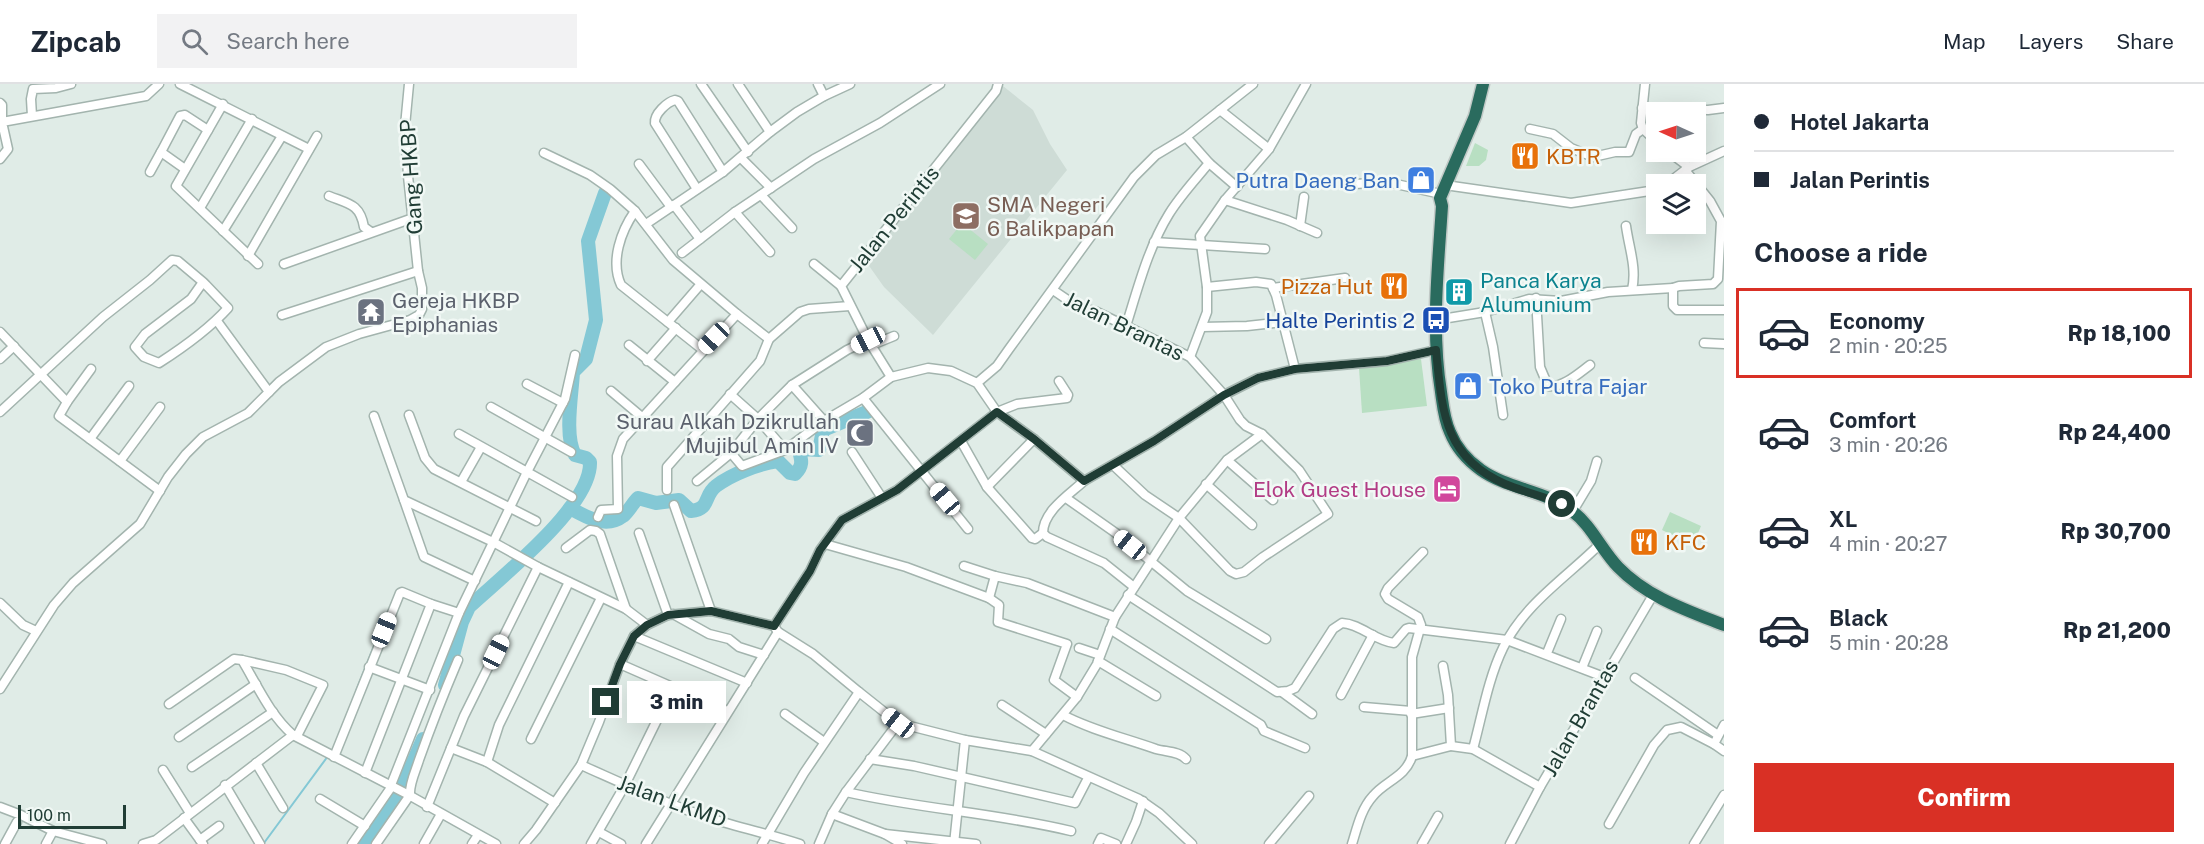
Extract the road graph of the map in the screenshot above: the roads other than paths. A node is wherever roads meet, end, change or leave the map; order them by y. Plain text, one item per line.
1 (71, 84) edge
2 (159, 84) edge
3 (180, 84) edge
4 (409, 84) edge
5 (701, 84) edge
6 (738, 84) edge
7 (818, 84) edge
8 (850, 84) edge
9 (940, 84) edge
10 (998, 84) edge
11 (1253, 84) edge
12 (1306, 84) edge
13 (1483, 84) edge
14 (1490, 84) edge
15 (1644, 84) edge
16 (824, 96) junction
17 (0, 102) edge
18 (223, 104) junction
19 (1642, 108) junction
20 (1724, 108) edge
21 (1220, 110) junction
22 (32, 116) junction
23 (252, 119) junction
24 (1, 122) edge
25 (1530, 129) dead end
26 (1643, 129) junction
27 (208, 130) junction
28 (770, 132) junction
29 (1646, 132) edge
30 (282, 136) junction
31 (317, 136) dead end
32 (1470, 136) junction
33 (1186, 137) junction
34 (309, 149) junction
35 (1269, 149) junction
36 (1724, 151) edge
37 (161, 152) junction
38 (544, 153) dead end
39 (745, 155) junction
40 (0, 159) edge
41 (1680, 162) edge
42 (1209, 163) junction
43 (639, 164) dead end
44 (184, 169) junction
45 (1687, 169) junction
46 (150, 172) dead end
47 (723, 172) junction
48 (1680, 174) edge
49 (1354, 184) dead end
50 (1452, 186) junction
51 (1237, 187) junction
52 (771, 188) junction
53 (697, 189) junction
54 (1646, 191) edge
55 (761, 195) junction
56 (329, 196) dead end
57 (1304, 196) dead end
58 (1225, 200) junction
59 (1441, 200) junction
60 (672, 206) junction
61 (200, 208) junction
62 (634, 211) junction
63 (735, 212) junction
64 (413, 218) junction
65 (646, 224) junction
66 (1300, 226) junction
67 (1626, 226) dead end
68 (792, 228) dead end
69 (223, 231) junction
70 (371, 232) junction
71 (1317, 233) dead end
72 (700, 239) junction
73 (1154, 242) junction
74 (1200, 244) junction
75 (1265, 249) dead end
76 (770, 252) dead end
77 (682, 253) dead end
78 (248, 256) junction
79 (258, 264) dead end
80 (284, 264) dead end
81 (814, 264) dead end
82 (418, 271) junction
83 (1346, 278) dead end
84 (203, 282) junction
85 (700, 285) junction
86 (841, 286) junction
87 (1207, 287) junction
88 (1273, 288) junction
89 (1673, 288) junction
90 (1053, 290) junction
91 (1632, 290) junction
92 (1536, 298) junction
93 (850, 306) junction
94 (1724, 310) edge
95 (1485, 312) junction
96 (737, 314) junction
97 (282, 315) dead end
98 (1436, 320) junction
99 (217, 321) junction
100 (668, 322) junction
101 (1283, 322) junction
102 (1126, 326) junction
103 (1202, 327) junction
104 (676, 328) junction
105 (0, 332) edge
106 (894, 336) dead end
107 (769, 339) junction
108 (870, 343) junction
109 (1704, 343) dead end
110 (1724, 344) edge
111 (629, 345) dead end
112 (14, 346) junction
113 (703, 350) junction
114 (1436, 350) junction
115 (574, 355) dead end
116 (1190, 357) junction
117 (0, 358) edge
118 (647, 361) junction
119 (1590, 365) dead end
120 (91, 369) dead end
121 (1295, 369) junction
122 (40, 374) junction
123 (891, 377) junction
124 (1059, 381) dead end
125 (675, 382) junction
126 (976, 383) junction
127 (527, 384) dead end
128 (792, 385) junction
129 (129, 386) dead end
130 (611, 391) dead end
131 (269, 392) junction
132 (730, 394) junction
133 (1224, 395) junction
134 (863, 398) junction
135 (67, 402) junction
136 (563, 403) junction
137 (160, 407) dead end
138 (491, 408) dead end
139 (0, 412) edge
140 (997, 412) junction
141 (409, 415) dead end
142 (1503, 415) dead end
143 (374, 416) dead end
144 (643, 418) junction
145 (758, 419) junction
146 (824, 421) junction
147 (459, 434) dead end
148 (1263, 434) junction
149 (90, 439) junction
150 (544, 439) junction
151 (1034, 439) junction
152 (961, 441) junction
153 (481, 447) junction
154 (785, 450) junction
155 (571, 452) dead end
156 (852, 452) dead end
157 (731, 453) junction
158 (1227, 460) junction
159 (1597, 461) dead end
160 (120, 462) junction
161 (1113, 465) junction
162 (527, 472) junction
163 (922, 472) junction
164 (1084, 481) junction
165 (461, 482) junction
166 (697, 482) dead end
167 (1206, 484) junction
168 (987, 487) junction
169 (667, 490) dead end
170 (160, 491) junction
171 (572, 497) dead end
172 (882, 498) junction
173 (1066, 498) junction
174 (404, 500) junction
175 (1273, 500) dead end
176 (674, 505) dead end
177 (510, 506) junction
178 (1573, 512) junction
179 (598, 517) dead end
180 (1179, 518) junction
181 (536, 521) dead end
182 (1251, 525) dead end
183 (968, 529) dead end
184 (639, 533) dead end
185 (1043, 533) junction
186 (493, 542) junction
187 (825, 544) junction
188 (1600, 544) junction
189 (566, 548) dead end
190 (1423, 552) dead end
191 (1151, 563) junction
192 (964, 566) dead end
193 (538, 567) junction
194 (995, 576) junction
195 (475, 581) junction
196 (568, 582) junction
197 (1134, 587) junction
198 (1128, 595) junction
199 (1653, 595) junction
200 (602, 598) junction
201 (989, 598) junction
202 (0, 603) edge
203 (431, 604) junction
204 (626, 609) junction
205 (711, 611) junction
206 (459, 613) junction
207 (671, 614) junction
208 (1115, 617) junction
209 (1561, 619) dead end
210 (647, 625) junction
211 (1724, 626) edge
212 (1421, 628) junction
213 (776, 629) junction
214 (1110, 629) junction
215 (36, 631) junction
216 (1597, 631) dead end
217 (1373, 635) junction
218 (634, 636) junction
219 (1266, 639) dead end
220 (1508, 640) junction
221 (1080, 648) dead end
222 (1547, 653) junction
223 (764, 655) junction
224 (1099, 658) junction
225 (242, 660) junction
226 (458, 660) dead end
227 (620, 664) junction
228 (1443, 666) dead end
229 (369, 667) junction
230 (1582, 668) junction
231 (1604, 677) junction
232 (1635, 678) dead end
233 (402, 680) junction
234 (747, 683) junction
235 (256, 684) junction
236 (0, 689) edge
237 (430, 690) junction
238 (859, 692) junction
239 (1282, 692) junction
240 (1341, 695) dead end
241 (1156, 696) dead end
242 (1077, 697) junction
243 (169, 704) dead end
244 (1002, 705) dead end
245 (1364, 707) dead end
246 (1449, 708) junction
247 (727, 711) junction
248 (273, 712) junction
249 (1411, 712) junction
250 (785, 714) dead end
251 (1312, 714) dead end
252 (1063, 715) junction
253 (657, 720) dead end
254 (898, 723) junction
255 (1724, 725) edge
256 (1046, 734) junction
257 (1718, 735) junction
258 (295, 736) junction
259 (179, 737) dead end
260 (531, 739) dead end
261 (965, 740) junction
262 (824, 742) junction
263 (1714, 744) junction
264 (1451, 746) junction
265 (451, 748) junction
266 (1305, 748) dead end
267 (1473, 749) junction
268 (1032, 751) junction
269 (1724, 751) edge
270 (1412, 756) junction
271 (334, 757) junction
272 (870, 759) junction
273 (1186, 759) dead end
274 (487, 762) junction
275 (256, 763) junction
276 (581, 765) junction
277 (192, 767) dead end
278 (163, 770) dead end
279 (365, 773) junction
280 (961, 778) junction
281 (1088, 778) junction
282 (225, 785) junction
283 (625, 785) junction
284 (392, 786) junction
285 (1540, 787) junction
286 (846, 792) junction
287 (408, 794) junction
288 (1724, 795) edge
289 (1309, 796) dead end
290 (320, 799) dead end
291 (1143, 801) junction
292 (555, 803) junction
293 (669, 804) junction
294 (0, 807) edge
295 (427, 807) junction
296 (283, 808) dead end
297 (958, 810) junction
298 (441, 814) junction
299 (832, 814) junction
300 (187, 815) junction
301 (1438, 816) dead end
302 (17, 822) dead end
303 (1609, 824) dead end
304 (219, 826) dead end
305 (365, 826) junction
306 (53, 831) junction
307 (1071, 831) dead end
308 (599, 832) junction
309 (768, 833) junction
310 (885, 834) junction
311 (478, 835) junction
312 (155, 842) edge
313 (201, 842) edge
314 (954, 842) edge
315 (5, 844) edge
316 (46, 844) edge
317 (102, 844) edge
318 (144, 844) edge
319 (260, 844) edge
320 (352, 844) edge
321 (376, 844) edge
322 (424, 844) edge
323 (472, 844) edge
324 (495, 844) edge
325 (524, 844) edge
326 (591, 844) edge
327 (621, 844) edge
328 (646, 844) edge
329 (762, 844) edge
330 (800, 844) edge
331 (819, 844) edge
332 (902, 844) edge
333 (976, 844) edge
334 (1098, 844) edge
335 (1116, 844) edge
336 (1126, 844) edge
337 (1192, 844) edge
338 (1269, 844) edge
339 (1352, 844) edge
340 (1422, 844) edge
341 (1510, 844) edge
342 (1694, 844) edge

1 - 22 street
2 - 22 street
3 - 18 street
4 - 64 street, Gang HKBP
5 - 39 street
6 - 28 street
7 - 16 street
8 - 16 street
9 - 52 street
10 - 86 street, Jalan Perintis
11 - 21 street
12 - 35 street
13 - 32 highway
14 - 32 highway
15 - 19 street
16 - 28 street
17 - 24 street
18 - 23 street
18 - 27 street
19 - 20 street
19 - 26 street
21 - 33 street
21 - 35 street
22 - 24 street
23 - 30 street
23 - 61 street
24 - 40 street
25 - 26 street
26 - 29 street
27 - 37 street
27 - 44 street
28 - 39 street
30 - 34 street
30 - 69 street
31 - 34 street
32 - 50 highway
32 - 59 highway
33 - 42 street
33 - 90 street
34 - 78 street
35 - 51 street
36 - 45 street
37 - 44 street
37 - 46 street
38 - 62 street
39 - 47 street
39 - 52 street
41 - 45 street
42 - 51 street
42 - 73 street
43 - 60 street
44 - 61 street
45 - 48 street
45 - 89 street
47 - 53 street
47 - 53 street
49 - 59 street
50 - 54 street
50 - 59 highway
51 - 58 street
52 - 55 street
53 - 60 street
55 - 63 street
55 - 68 street
56 - 70 street
57 - 66 street
58 - 66 street
58 - 74 street
59 - 98 highway
60 - 65 street
60 - 72 street
61 - 69 street
62 - 65 street
62 - 100 street
63 - 72 street
63 - 76 street
64 - 70 street
64 - 82 street, Gang HKBP
65 - 85 street
66 - 71 street
67 - 91 street
69 - 78 street
70 - 80 street
72 - 77 street
73 - 74 street
73 - 102 street
74 - 75 street
74 - 87 street
78 - 79 street
81 - 86 street
82 - 97 street
82 - 131 street, Gang HKBP
83 - 88 street
84 - 99 street
84 - 99 street
84 - 122 street
85 - 96 street
85 - 100 street
86 - 93 street, Jalan Perintis
87 - 88 street
87 - 103 street
88 - 101 street
89 - 91 street
89 - 94 street
90 - 102 street, Jalan Brantas
90 - 126 street
91 - 92 street
92 - 95 street
92 - 119 street
93 - 107 street
93 - 108 street, Jalan Perintis
95 - 98 street
95 - 142 street
96 - 107 street
96 - 113 street
98 - 114 highway
99 - 131 street
100 - 104 street
101 - 103 street
101 - 121 street
102 - 116 street, Jalan Brantas
103 - 116 street
104 - 113 street
104 - 118 street
105 - 112 street
106 - 108 street
107 - 132 street
108 - 123 street, Jalan Perintis
108 - 128 street
109 - 110 street
111 - 118 street
112 - 117 street
112 - 122 street
113 - 125 street
114 - 121 street
114 - 178 highway
115 - 136 street
116 - 133 street, Jalan Brantas
118 - 125 street
120 - 135 street
121 - 133 street
122 - 135 street
122 - 139 street
123 - 126 street
123 - 134 street
124 - 140 street
125 - 144 street
126 - 140 street
127 - 136 street
128 - 145 street
128 - 146 street
129 - 149 street
130 - 144 street
131 - 170 street
132 - 145 street
132 - 169 street
133 - 148 street, Jalan Brantas
133 - 161 street
134 - 146 street
134 - 163 street
135 - 149 street
136 - 150 street
137 - 160 street
138 - 150 street
140 - 151 street
140 - 152 street
141 - 165 street
143 - 174 street
144 - 179 street
145 - 154 street
145 - 157 street
146 - 154 street
147 - 153 street
148 - 158 street
148 - 180 street, Jalan Brantas
149 - 160 street
150 - 155 street
150 - 162 street
151 - 164 street
151 - 168 street
152 - 163 street
152 - 168 street
153 - 162 street
153 - 165 street
154 - 157 street
156 - 172 street
157 - 166 street
158 - 167 street
158 - 175 street
159 - 178 street
160 - 170 street
161 - 164 street
161 - 180 street
162 - 171 street
162 - 177 street
163 - 172 street
163 - 183 street
164 - 173 street
165 - 177 street
167 - 180 street
167 - 182 street
168 - 185 street
170 - 215 street
172 - 187 street
173 - 185 street
173 - 191 street
174 - 186 street
174 - 195 street
176 - 205 street
177 - 181 street
177 - 186 street
178 - 188 highway
180 - 191 street
184 - 207 street
185 - 197 street
186 - 193 street
186 - 195 street
187 - 201 street
187 - 213 street
188 - 199 highway
188 - 220 street
189 - 204 street
190 - 212 street
191 - 197 street
191 - 219 street
192 - 194 street
193 - 196 street
193 - 265 street
194 - 201 street
194 - 208 street
195 - 206 street
196 - 200 street
196 - 274 street
197 - 198 street
198 - 208 street
198 - 239 street
199 - 211 highway
199 - 231 street, Jalan Brantas
200 - 204 street
200 - 260 street
201 - 242 street
202 - 215 street
203 - 206 street
203 - 229 street
203 - 233 street
204 - 210 street
205 - 207 street
205 - 213 street
206 - 237 street
207 - 210 street
207 - 223 street
208 - 214 street
209 - 222 street
210 - 218 street
212 - 217 street
212 - 220 street
212 - 249 street
213 - 223 street
213 - 238 street
214 - 224 street
214 - 266 street
215 - 236 street
216 - 230 street
217 - 239 street
217 - 240 street
218 - 227 street
218 - 234 street
220 - 222 street
220 - 267 street
221 - 224 street
222 - 230 street
223 - 234 street
224 - 241 street
224 - 242 street
225 - 235 street
225 - 243 street
225 - 258 street
226 - 287 street
227 - 247 street
227 - 276 street
228 - 246 street
229 - 233 street
229 - 271 street
230 - 231 street
231 - 285 street, Jalan Brantas
232 - 257 street
233 - 237 street
233 - 279 street
234 - 247 street
235 - 248 street
235 - 259 street
237 - 284 street
238 - 254 street
238 - 262 street
239 - 251 street
242 - 252 street
244 - 256 street
245 - 249 street
246 - 249 street
246 - 264 street
247 - 293 street
248 - 258 street
248 - 277 street
249 - 270 street
250 - 262 street
252 - 256 street
252 - 273 street
253 - 283 street
254 - 261 street
254 - 272 street
255 - 257 street
256 - 268 street
257 - 263 street
258 - 271 street
258 - 275 street
261 - 268 street
261 - 280 street
262 - 309 street
263 - 269 street
263 - 303 street
264 - 267 street
264 - 270 street
265 - 274 street
265 - 295 street
267 - 285 street
268 - 281 street
270 - 339 street
271 - 279 street
272 - 280 street
272 - 286 street
274 - 292 street
275 - 282 street
275 - 296 street
276 - 283 street, Jalan LKMD
276 - 292 street
278 - 300 street
279 - 284 street
280 - 281 street
280 - 297 street
281 - 291 street
282 - 300 street
282 - 319 street
283 - 293 street, Jalan LKMD
283 - 308 street
284 - 287 street
284 - 305 street
285 - 341 street, Jalan Brantas
286 - 297 street
286 - 299 street
287 - 295 street
287 - 321 street
288 - 342 street
289 - 338 street
290 - 305 street
291 - 336 street
291 - 337 street
292 - 325 street
293 - 309 street, Jalan LKMD
293 - 328 street
294 - 306 street
295 - 298 street
297 - 307 street
297 - 314 street
298 - 311 street
298 - 322 street
299 - 310 street
299 - 331 street
300 - 312 street
300 - 313 street
301 - 340 street
302 - 315 street
304 - 313 street
305 - 320 street
306 - 316 street
306 - 317 street
308 - 326 street
308 - 327 street
309 - 329 street
309 - 330 street, Jalan LKMD
310 - 314 street
310 - 332 street
311 - 323 street
311 - 324 street
312 - 318 street
314 - 333 street
334 - 335 street

